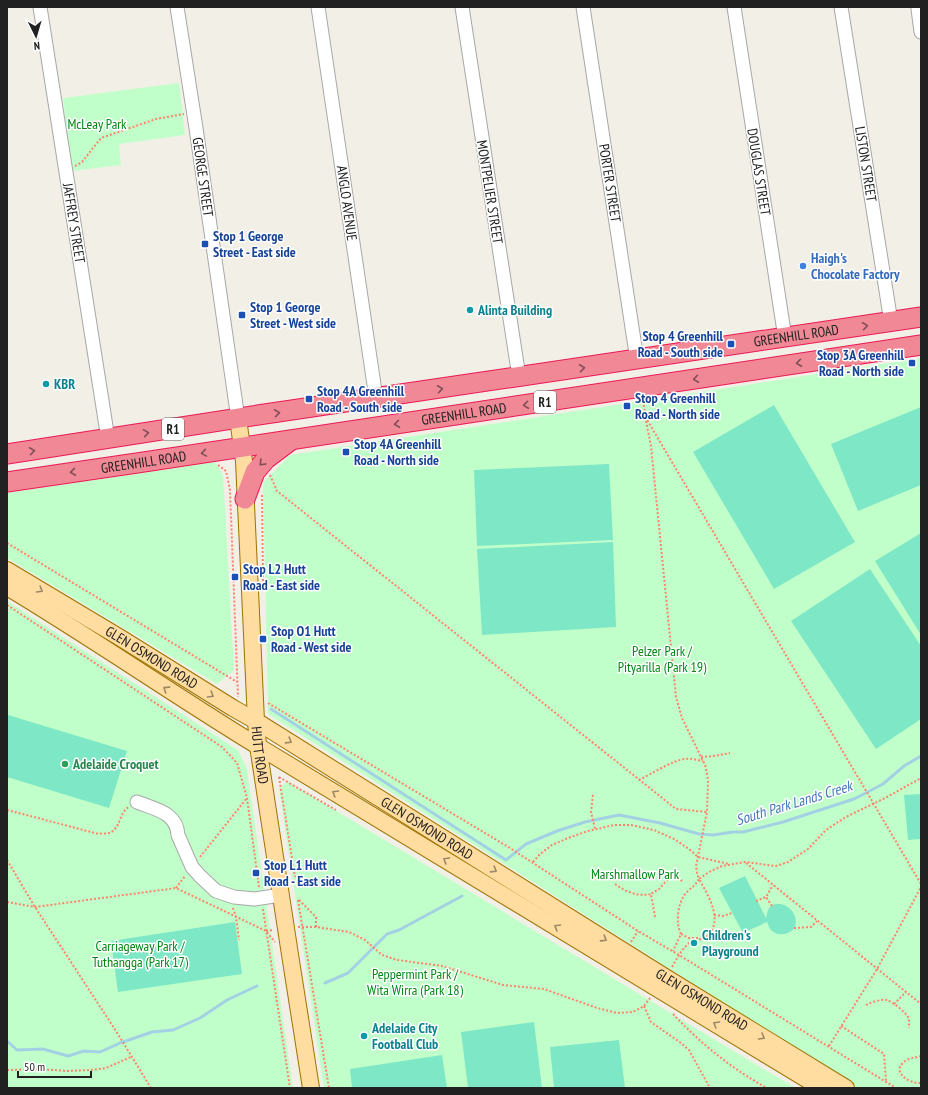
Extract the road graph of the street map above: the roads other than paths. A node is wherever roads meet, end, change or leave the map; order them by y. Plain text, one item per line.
1 (40, 7) edge
2 (177, 7) edge
3 (318, 7) edge
4 (462, 7) edge
5 (583, 7) edge
6 (734, 7) edge
7 (841, 7) edge
8 (919, 7) edge
9 (921, 32) edge
10 (921, 317) edge
11 (892, 322) junction
12 (785, 338) junction
13 (744, 344) junction
14 (921, 345) edge
15 (699, 351) junction
16 (637, 360) junction
17 (762, 369) junction
18 (551, 372) junction
19 (715, 376) junction
20 (518, 377) junction
21 (376, 398) junction
22 (556, 400) junction
23 (318, 407) junction
24 (238, 418) junction
25 (327, 434) junction
26 (108, 439) junction
27 (293, 439) junction
28 (242, 447) junction
29 (7, 454) edge
30 (112, 467) junction
31 (7, 482) edge
32 (245, 499) junction
33 (7, 570) edge
34 (7, 587) edge
35 (256, 721) junction
36 (258, 746) junction
37 (137, 802) road end
38 (281, 895) junction
39 (544, 911) junction
40 (311, 1088) edge
41 (821, 1088) edge
42 (846, 1088) edge

1 - 26 street, JAFFREY STREET
2 - 24 street, GEORGE STREET
3 - 21 street, ANGLO AVENUE
4 - 20 street, MONTPELIER STREET
5 - 16 street, PORTER STREET
6 - 12 street, DOUGLAS STREET
7 - 11 street, LISTON STREET
8 - 9 street
10 - 11 highway, GREENHILL ROAD / R1
12 -> 11 highway, GREENHILL ROAD / R1
12 - 13 highway, GREENHILL ROAD / R1
13 - 15 highway, GREENHILL ROAD / R1
13 - 17 highway
14 -> 17 highway, GREENHILL ROAD / R1
15 - 16 highway, GREENHILL ROAD / R1
15 - 19 highway
18 -> 16 highway, GREENHILL ROAD / R1
17 - 19 highway, GREENHILL ROAD / R1
18 - 20 highway, GREENHILL ROAD / R1
18 - 22 highway
19 -> 22 highway, GREENHILL ROAD / R1
21 -> 20 highway, GREENHILL ROAD / R1
21 - 23 highway, GREENHILL ROAD / R1
22 -> 25 highway, GREENHILL ROAD / R1
24 -> 23 highway, GREENHILL ROAD / R1
23 - 25 highway
26 -> 24 highway, GREENHILL ROAD / R1
24 - 28 main road, HUTT ROAD
25 - 27 highway, GREENHILL ROAD / R1
29 -> 26 highway, GREENHILL ROAD / R1
26 - 30 highway
27 - 28 highway, GREENHILL ROAD / R1
27 -> 32 highway
28 -> 30 highway, GREENHILL ROAD / R1
28 - 32 main road, HUTT ROAD
30 -> 31 highway, GREENHILL ROAD / R1
32 - 35 main road, HUTT ROAD
33 -> 35 main road, GLEN OSMOND ROAD
36 -> 34 main road, GLEN OSMOND ROAD
35 - 36 main road, HUTT ROAD
35 -> 39 main road, GLEN OSMOND ROAD
36 - 38 main road, HUTT ROAD
39 -> 36 main road, GLEN OSMOND ROAD
37 - 38 street
38 - 40 main road, HUTT ROAD
41 -> 39 main road, GLEN OSMOND ROAD
39 -> 42 main road, GLEN OSMOND ROAD

